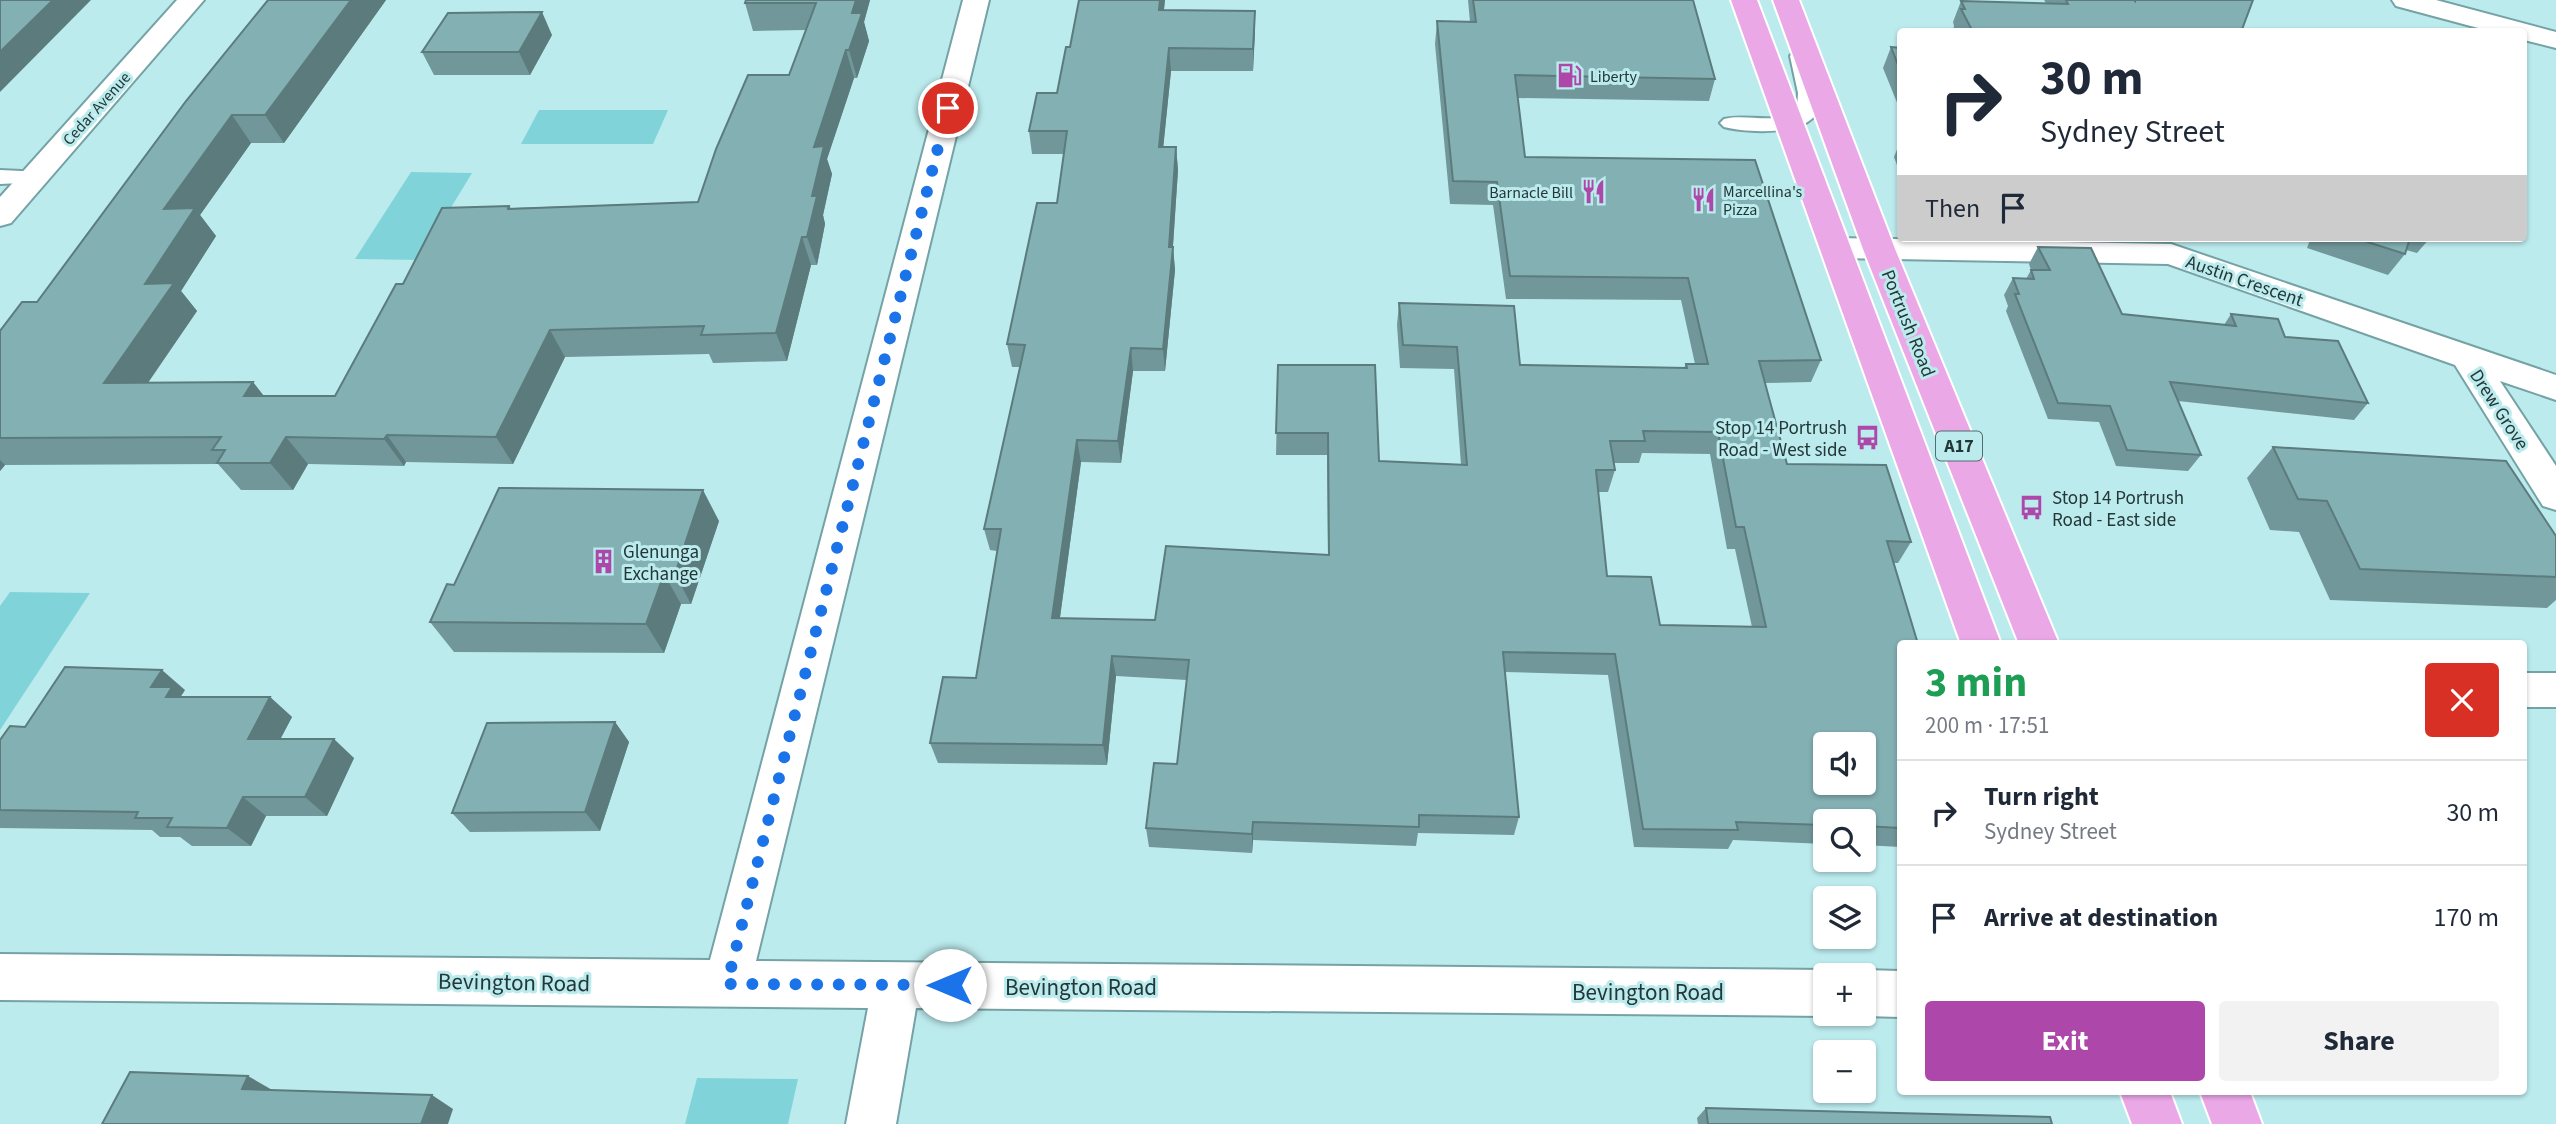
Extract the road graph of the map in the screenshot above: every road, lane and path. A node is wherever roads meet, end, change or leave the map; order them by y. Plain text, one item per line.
1 (191, 0) edge
2 (976, 0) edge
3 (1744, 0) edge
4 (2405, 0) edge
5 (1789, 8) edge
6 (2511, 28) edge
7 (2527, 32) edge
8 (2556, 40) edge
9 (1731, 123) dead end
10 (1789, 124) junction
11 (0, 177) edge
12 (35, 177) junction
13 (0, 216) edge
14 (1836, 248) junction
15 (1879, 249) junction
16 (2466, 356) junction
17 (2556, 388) edge
18 (2556, 496) edge
19 (1980, 640) edge
20 (2037, 640) edge
21 (2527, 690) edge
22 (2556, 691) edge
23 (0, 977) edge
24 (727, 984) junction
25 (896, 985) junction
26 (1813, 993) edge
27 (1876, 993) edge
28 (1897, 994) edge
29 (2146, 1095) edge
30 (2226, 1095) edge
31 (871, 1124) edge
32 (2157, 1124) edge
33 (2237, 1124) edge

1 - 12 street, Cedar Avenue
2 - 24 street
3 - 10 highway, A17
4 - 6 street
5 - 10 lane
5 - 15 highway, Portrush Road / A17
7 - 8 street
9 - 10 lane
10 - 14 highway, A17
11 - 12 lane
12 - 13 street, Cedar Avenue
14 - 15 street, Austin Crescent
14 - 19 highway, A17
15 - 16 street, Austin Crescent
15 - 20 highway, Portrush Road / A17
16 - 17 street, Austin Crescent
16 - 18 street, Drew Grove
21 - 22 street
23 - 24 street, Bevington Road
24 - 25 street, Bevington Road
25 - 26 street, Bevington Road
25 - 31 street
27 - 28 street
29 - 32 highway
30 - 33 highway

